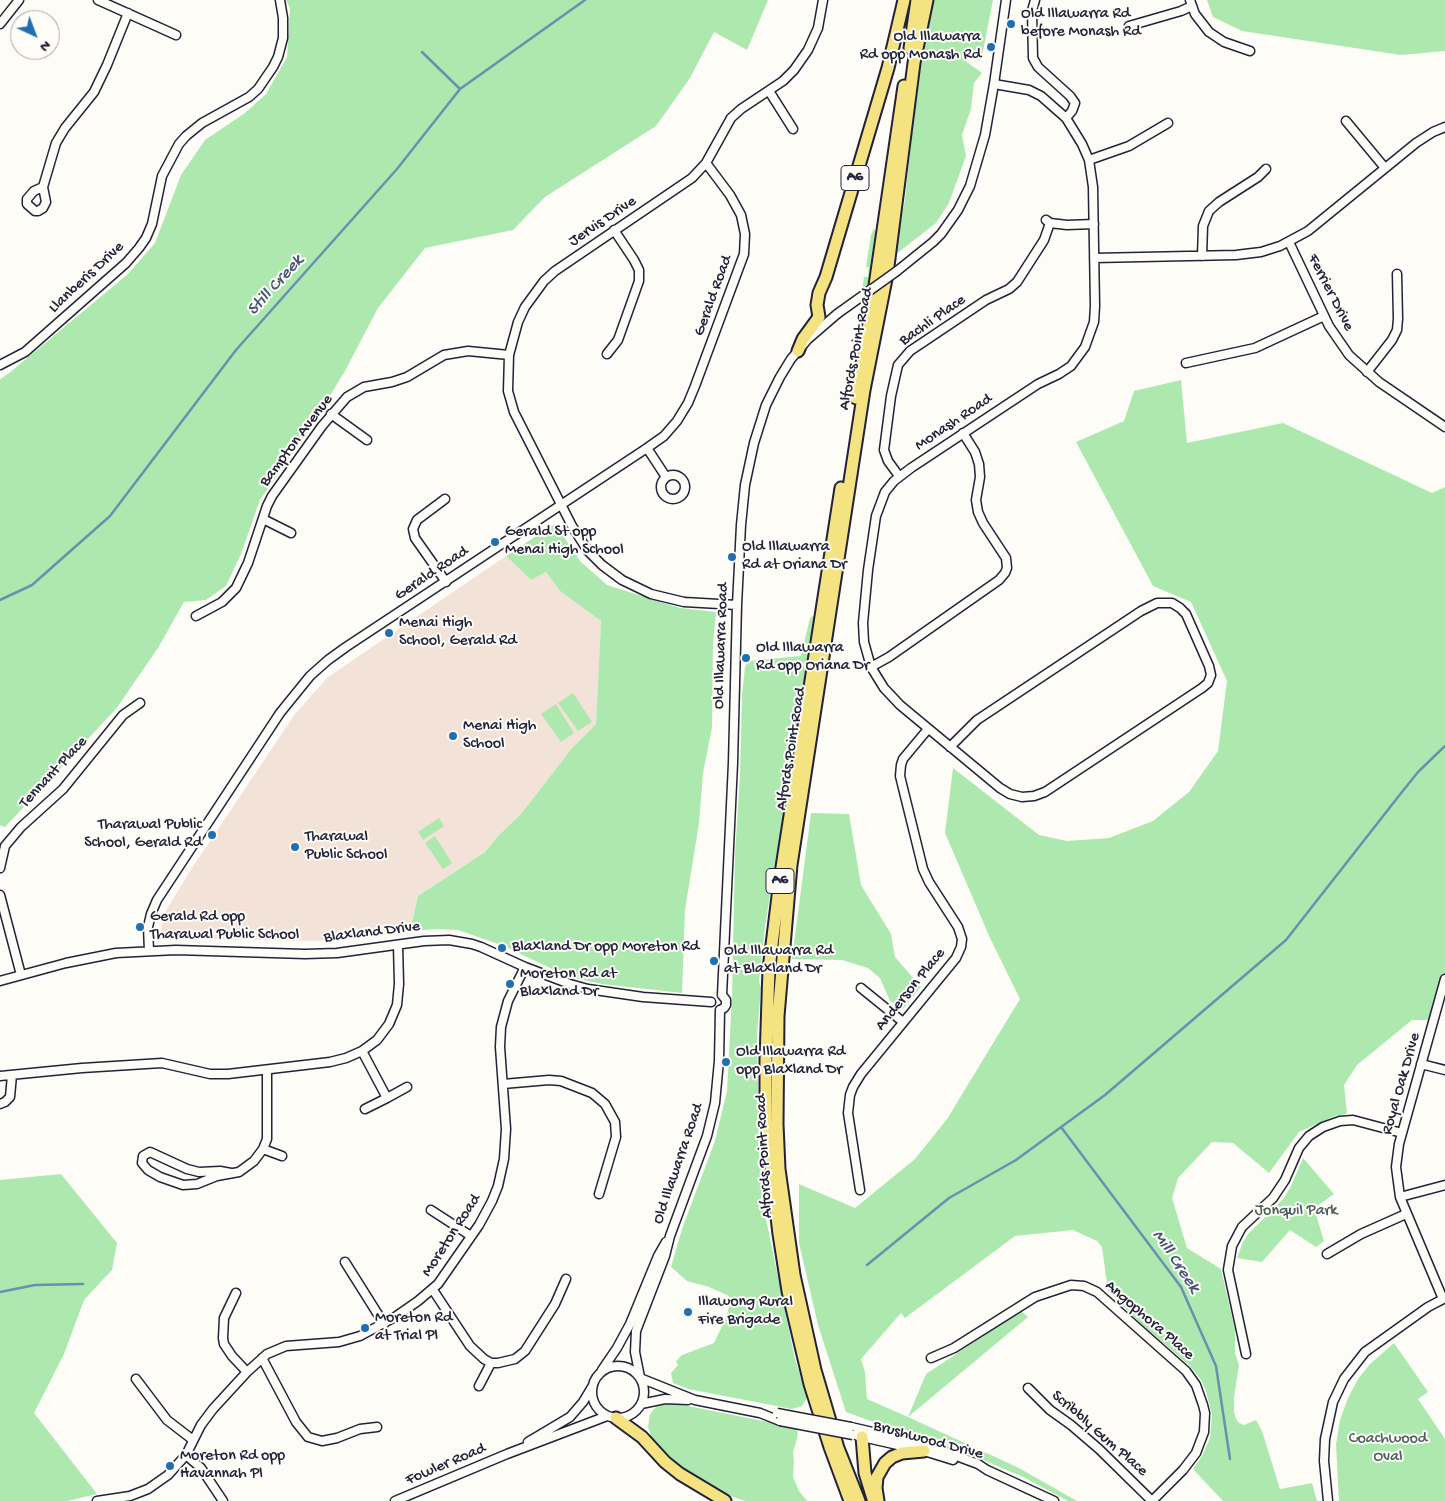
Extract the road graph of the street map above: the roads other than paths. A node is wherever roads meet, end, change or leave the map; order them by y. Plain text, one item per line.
1 (19, 0) edge
2 (98, 0) edge
3 (280, 0) edge
4 (823, 0) edge
5 (904, 0) edge
6 (917, 0) edge
7 (927, 0) edge
8 (1006, 0) edge
9 (1035, 0) edge
10 (1191, 3) edge
11 (128, 13) junction
12 (0, 24) edge
13 (1129, 26) dead end
14 (176, 35) dead end
15 (1250, 51) dead end
16 (994, 84) junction
17 (769, 91) junction
18 (1066, 118) junction
19 (1346, 121) dead end
20 (1168, 123) dead end
21 (1445, 128) edge
22 (793, 129) dead end
23 (1089, 160) junction
24 (706, 163) junction
25 (1385, 168) junction
26 (1266, 169) dead end
27 (44, 187) dead end
28 (1094, 224) junction
29 (614, 230) junction
30 (1289, 242) junction
31 (1202, 256) junction
32 (1094, 258) junction
33 (1397, 274) dead end
34 (1324, 316) junction
35 (798, 351) junction
36 (607, 354) dead end
37 (509, 355) junction
38 (1186, 363) dead end
39 (0, 365) edge
40 (1367, 372) junction
41 (332, 414) junction
42 (1445, 427) edge
43 (963, 433) junction
44 (367, 440) dead end
45 (647, 448) junction
46 (899, 476) junction
47 (666, 477) dead end
48 (445, 499) dead end
49 (561, 505) junction
50 (263, 519) junction
51 (291, 533) dead end
52 (446, 582) junction
53 (737, 605) junction
54 (196, 616) dead end
55 (871, 667) junction
56 (140, 703) dead end
57 (928, 729) junction
58 (950, 747) junction
59 (3, 845) edge
60 (0, 868) edge
61 (0, 895) edge
62 (398, 945) junction
63 (149, 951) junction
64 (525, 967) junction
65 (21, 975) junction
66 (1445, 979) edge
67 (0, 981) edge
68 (861, 988) dead end
69 (722, 995) junction
70 (711, 1002) junction
71 (720, 1010) junction
72 (903, 1022) junction
73 (362, 1051) junction
74 (1421, 1064) junction
75 (266, 1070) junction
76 (1445, 1070) edge
77 (12, 1075) junction
78 (0, 1076) edge
79 (504, 1084) junction
80 (407, 1088) dead end
81 (387, 1098) junction
82 (0, 1104) edge
83 (364, 1109) dead end
84 (1402, 1133) junction
85 (263, 1149) junction
86 (282, 1156) dead end
87 (231, 1173) junction
88 (1445, 1184) edge
89 (860, 1190) dead end
90 (600, 1194) dead end
91 (1400, 1197) junction
92 (431, 1210) dead end
93 (1406, 1214) junction
94 (471, 1236) junction
95 (670, 1236) junction
96 (1327, 1254) dead end
97 (344, 1262) dead end
98 (566, 1279) dead end
99 (432, 1290) junction
100 (236, 1293) dead end
101 (1444, 1298) edge
102 (384, 1324) junction
103 (1246, 1354) dead end
104 (262, 1358) junction
105 (931, 1358) dead end
106 (491, 1363) junction
107 (247, 1372) junction
108 (600, 1374) junction
109 (640, 1378) junction
110 (136, 1380) dead end
111 (479, 1386) dead end
112 (592, 1386) junction
113 (1028, 1388) dead end
114 (696, 1400) junction
115 (641, 1404) junction
116 (760, 1413) junction
117 (612, 1417) junction
118 (377, 1427) dead end
119 (855, 1432) junction
120 (193, 1440) junction
121 (924, 1451) junction
122 (507, 1454) junction
123 (186, 1455) junction
124 (987, 1470) junction
125 (1034, 1493) junction
126 (97, 1501) edge
127 (223, 1501) edge
128 (395, 1501) edge
129 (725, 1501) edge
130 (850, 1501) edge
131 (859, 1501) edge
132 (874, 1501) edge
133 (878, 1501) edge
134 (1045, 1501) edge
135 (1054, 1501) edge
136 (1152, 1501) edge
137 (1328, 1501) edge

1 - 12 street
2 - 11 street
3 - 39 street, Llanberis Drive
4 - 17 street, Jervis Drive
5 - 35 highway, A6
6 - 130 highway, Alfords Point Road / A6
7 - 131 highway, Alfords Point Road / A6
8 - 16 street, Old Illawarra Road
9 - 18 street
10 - 13 street
10 - 15 street
11 - 14 street
11 - 27 street
16 - 18 street, Monash Road
16 - 35 street, Old Illawarra Road, bridge
17 - 22 street
17 - 24 street, Jervis Drive
18 - 23 street, Monash Road
19 - 25 street
20 - 23 street
21 - 25 street, Ferrier Drive
23 - 28 street, Monash Road
24 - 29 street, Jervis Drive
24 - 45 street, Gerald Road
25 - 30 street, Ferrier Drive
26 - 31 street
28 - 32 street, Monash Road
28 - 46 street, Bachli Place
29 - 36 street
29 - 37 street, Jervis Drive
30 - 31 street, Ferrier Drive
30 - 34 street, Ferrier Drive
31 - 32 street, Ferrier Drive
32 - 43 street, Monash Road
33 - 40 street
34 - 38 street
34 - 40 street, Ferrier Drive
35 - 53 street, Old Illawarra Road
37 - 41 street, Bampton Avenue
37 - 49 street, Jervis Drive
40 - 42 street, Ferrier Drive
41 - 44 street
41 - 50 street, Bampton Avenue
43 - 46 street, Monash Road
43 - 55 street
45 - 47 street
45 - 49 street, Gerald Road
46 - 55 street, Monash Road
48 - 52 street
49 - 52 street, Gerald Road
49 - 53 street, Jervis Drive
50 - 51 street
50 - 54 street, Bampton Avenue
52 - 63 street, Gerald Road
53 - 69 street, Old Illawarra Road
55 - 57 street, Monash Road
56 - 59 street, Tennant Place
57 - 58 street, Monash Road
57 - 72 street, Anderson Place
58 - 58 street, Monash Road
59 - 60 street, Tennant Place
61 - 65 street
62 - 63 street, Blaxland Drive
62 - 64 street, Blaxland Drive
62 - 73 street
63 - 65 street, Blaxland Drive
64 - 70 street, Blaxland Drive
64 - 79 street, Moreton Road
65 - 67 street, Blaxland Drive
66 - 74 street, Royal Oak Drive
68 - 72 street
69 - 70 street
69 - 71 street
70 - 71 street
71 - 95 street, Old Illawarra Road
72 - 89 street, Anderson Place
73 - 75 street
73 - 81 street
74 - 76 street
74 - 84 street, Royal Oak Drive
75 - 77 street
75 - 85 street
77 - 78 street
77 - 82 street
79 - 90 street
79 - 94 street, Moreton Road
80 - 81 street
81 - 83 street
84 - 91 street, Royal Oak Drive
84 - 103 street
85 - 86 street
85 - 87 street
87 - 87 street
88 - 91 street
91 - 93 street, Royal Oak Drive
92 - 94 street
93 - 96 street
93 - 101 street, Royal Oak Drive
94 - 99 street, Moreton Road
95 - 108 street, Old Illawarra Road
95 - 109 street, Old Illawarra Road
97 - 102 street
98 - 106 street
99 - 102 street, Moreton Road
99 - 106 street
100 - 107 street
101 - 137 street
102 - 104 street, Moreton Road
104 - 107 street, Moreton Road
104 - 118 street
105 - 136 street, Angophora Place
106 - 111 street
107 - 120 street, Moreton Road
108 - 109 street
108 - 112 street
109 - 114 street, Brushwood Drive
109 - 115 street
110 - 120 street
112 - 117 street
112 - 122 street, Fowler Road
113 - 136 street, Scribbly Gum Place
114 - 115 street, Brushwood Drive
114 - 116 street, Brushwood Drive
115 - 117 street
116 - 119 street, Brushwood Drive, bridge
116 - 119 street, Brushwood Drive, bridge
117 - 122 street, Fowler Road
117 - 129 highway
119 - 121 street, Brushwood Drive
119 - 124 street, Brushwood Drive
119 - 132 highway
120 - 123 street, Moreton Road
121 - 124 street, Brushwood Drive
121 - 133 highway
122 - 128 street, Fowler Road
123 - 126 street, Moreton Road
123 - 127 street
124 - 125 street, Brushwood Drive
125 - 134 street, Brushwood Drive
125 - 135 street, Brushwood Drive

